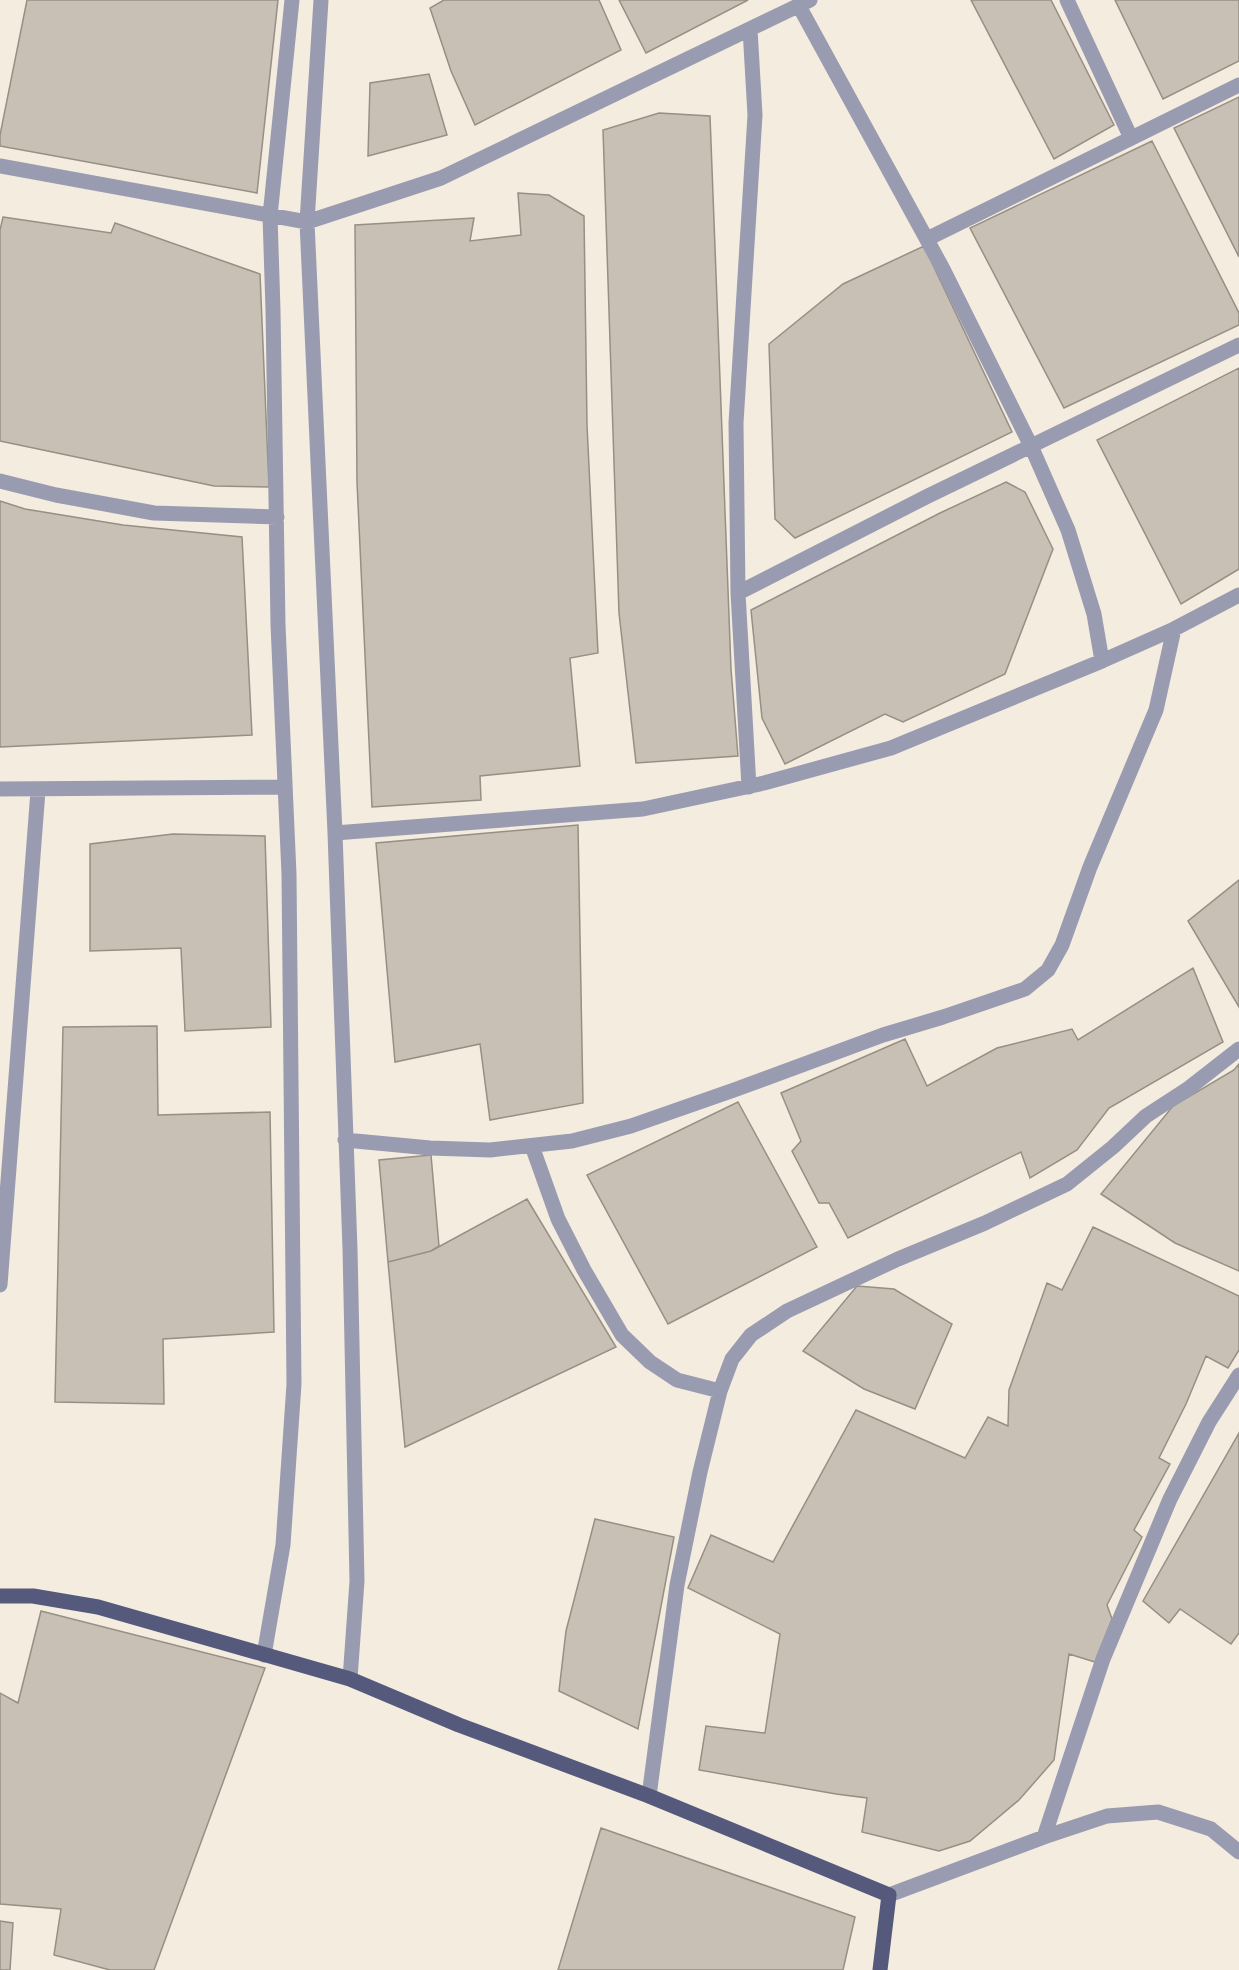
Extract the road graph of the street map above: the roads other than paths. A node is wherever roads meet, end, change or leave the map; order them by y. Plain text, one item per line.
1 (292, 0) edge
2 (321, 0) edge
3 (1067, 0) edge
4 (804, 3) edge
5 (750, 29) junction
6 (1239, 85) edge
7 (1131, 138) junction
8 (0, 166) edge
9 (270, 216) junction
10 (307, 222) junction
11 (927, 239) junction
12 (1239, 345) edge
13 (1031, 446) junction
14 (0, 481) edge
15 (277, 517) junction
16 (738, 593) junction
17 (1239, 595) edge
18 (1174, 629) junction
19 (1102, 661) junction
20 (284, 787) junction
21 (749, 787) junction
22 (0, 789) edge
23 (38, 790) junction
24 (335, 833) junction
25 (1239, 1049) edge
26 (345, 1140) junction
27 (532, 1146) junction
28 (0, 1285) edge
29 (1239, 1375) edge
30 (720, 1391) junction
31 (0, 1596) edge
32 (264, 1655) junction
33 (350, 1678) junction
34 (649, 1796) junction
35 (1044, 1837) junction
36 (1239, 1852) edge
37 (889, 1895) junction
38 (880, 1970) edge

1 - 9 street
2 - 10 street
3 - 7 street
4 - 5 street
4 - 11 street
5 - 10 street
5 - 16 street
6 - 7 street
7 - 11 street
8 - 9 street
9 - 10 street
9 - 15 street
10 - 24 street
11 - 13 street
12 - 13 street
13 - 16 street
13 - 19 street
14 - 15 street
15 - 20 street
16 - 21 street
17 - 18 street
18 - 19 street
18 - 27 street
19 - 21 street
20 - 23 street
20 - 32 street
21 - 24 street
22 - 23 street
23 - 28 street
24 - 26 street
25 - 30 street
26 - 27 street
26 - 33 street
27 - 30 street
29 - 35 street
30 - 34 street
31 - 32 main road
32 - 33 main road
33 - 34 main road
34 - 37 main road
35 - 36 street
35 - 37 street
37 - 38 main road

